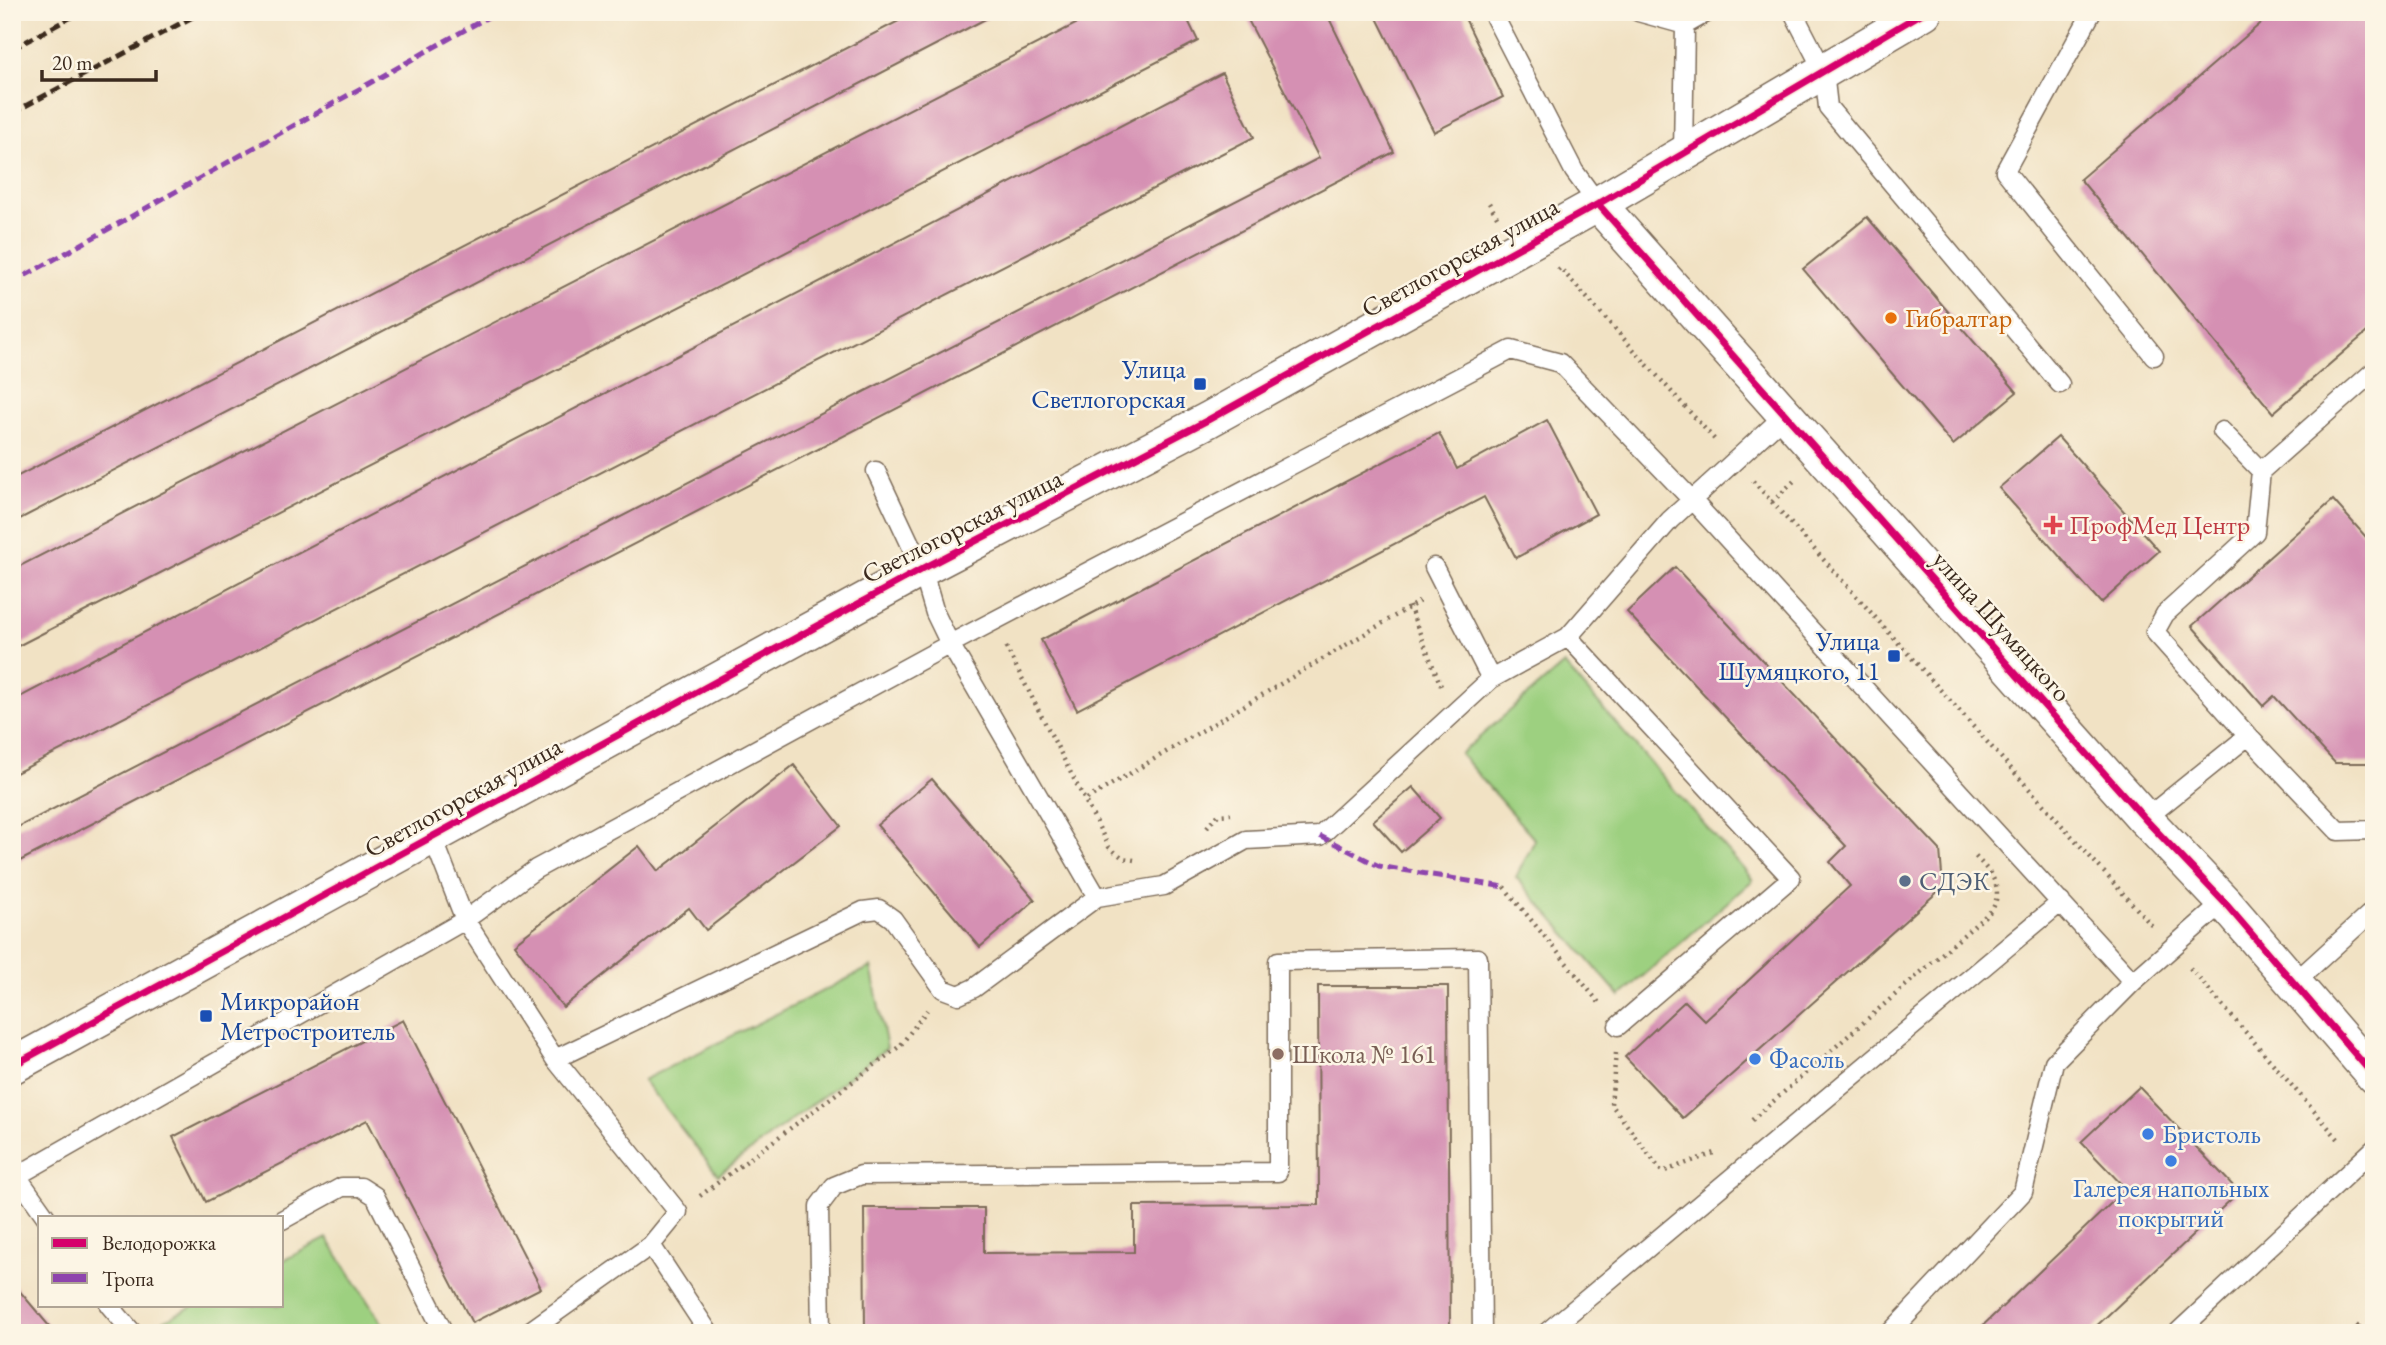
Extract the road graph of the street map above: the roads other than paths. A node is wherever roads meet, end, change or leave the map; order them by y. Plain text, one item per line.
1 (1492, 12) edge
2 (1638, 12) edge
3 (1708, 12) edge
4 (1793, 12) edge
5 (1924, 12) edge
6 (2092, 12) edge
7 (1685, 25) junction
8 (1824, 72) junction
9 (1683, 154) junction
10 (1598, 204) junction
11 (2154, 356) dead end
12 (2374, 371) edge
13 (2060, 384) dead end
14 (1785, 415) junction
15 (2222, 430) dead end
16 (876, 471) dead end
17 (2260, 471) junction
18 (1692, 500) junction
19 (1434, 567) dead end
20 (922, 569) junction
21 (1567, 637) junction
22 (950, 644) junction
23 (1491, 679) junction
24 (2248, 736) junction
25 (2146, 818) junction
26 (2374, 830) edge
27 (433, 838) junction
28 (1097, 897) junction
29 (2061, 902) junction
30 (2224, 902) junction
31 (2374, 910) edge
32 (465, 919) junction
33 (2133, 982) junction
34 (2294, 983) junction
35 (1618, 1026) dead end
36 (555, 1059) junction
37 (12, 1066) edge
38 (2374, 1076) edge
39 (2374, 1149) edge
40 (15, 1172) edge
41 (45, 1216) edge
42 (284, 1219) edge
43 (651, 1245) junction
44 (116, 1307) edge
45 (133, 1333) edge
46 (444, 1333) edge
47 (527, 1333) edge
48 (709, 1333) edge
49 (821, 1333) edge
50 (1482, 1333) edge
51 (1546, 1333) edge
52 (1890, 1333) edge
53 (2177, 1333) edge

1 - 10 lane
2 - 7 lane
3 - 7 lane
4 - 8 lane
5 - 8 street, Светлогорская улица
6 - 11 lane
7 - 9 lane
8 - 9 street, Светлогорская улица
8 - 13 lane
9 - 10 street, Светлогорская улица
10 - 14 street, улица Шумяцкого
10 - 20 street, Светлогорская улица
12 - 17 lane
14 - 18 lane
14 - 25 street, улица Шумяцкого
15 - 17 lane
16 - 20 lane
17 - 24 lane
18 - 21 lane
18 - 22 lane
18 - 29 lane
19 - 23 lane
20 - 22 lane
20 - 27 street, Светлогорская улица
21 - 23 lane
21 - 35 lane
22 - 28 lane
22 - 32 lane
23 - 28 lane
24 - 25 lane
24 - 26 lane
25 - 30 street, улица Шумяцкого
27 - 32 lane
27 - 37 street, Светлогорская улица
28 - 36 lane
29 - 33 lane
29 - 51 lane
30 - 33 lane
30 - 34 street, улица Шумяцкого
31 - 34 lane
32 - 36 lane
32 - 40 lane
33 - 52 lane
34 - 38 street, улица Шумяцкого
36 - 43 lane
39 - 53 lane
40 - 41 lane
42 - 46 lane
43 - 47 lane
43 - 48 lane
44 - 45 lane
49 - 50 lane

